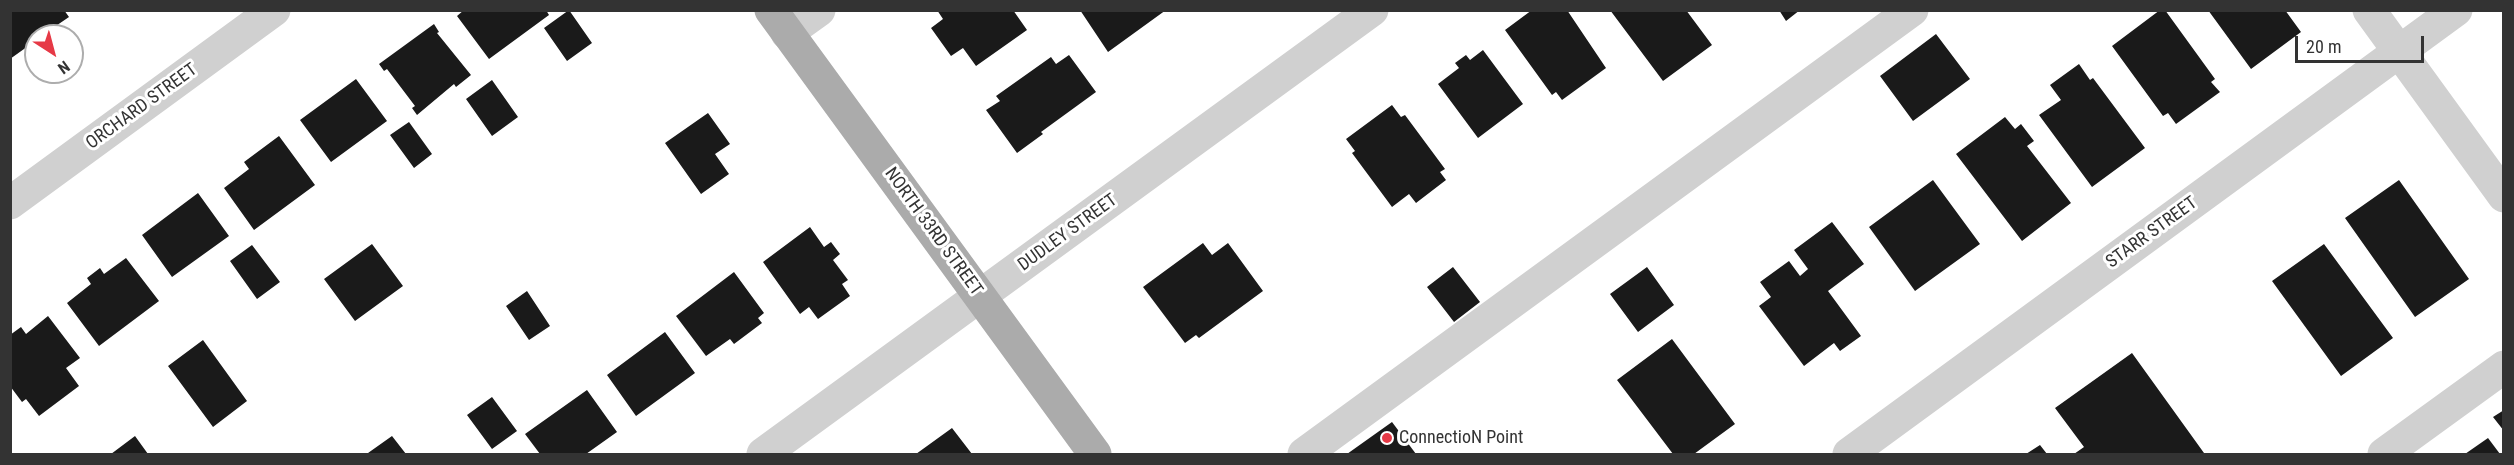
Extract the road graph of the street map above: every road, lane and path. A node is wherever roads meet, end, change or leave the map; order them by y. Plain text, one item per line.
1 (274, 10) edge
2 (819, 10) edge
3 (1372, 10) edge
4 (1912, 10) edge
5 (2369, 10) edge
6 (2456, 10) edge
7 (779, 22) edge
8 (2400, 52) junction
9 (2504, 196) edge
10 (10, 203) edge
11 (981, 297) junction
12 (2504, 367) edge
13 (763, 454) edge
14 (1095, 454) edge
15 (1304, 454) edge
16 (1849, 454) edge
17 (2384, 454) edge

1 - 10 street, ORCHARD STREET
2 - 7 street
3 - 11 street, DUDLEY STREET
4 - 15 street
5 - 8 street
6 - 8 street, STARR STREET
7 - 11 main road, NORTH 33RD STREET
8 - 9 street
8 - 16 street, STARR STREET
11 - 13 street, DUDLEY STREET
11 - 14 main road, NORTH 33RD STREET
12 - 17 street

